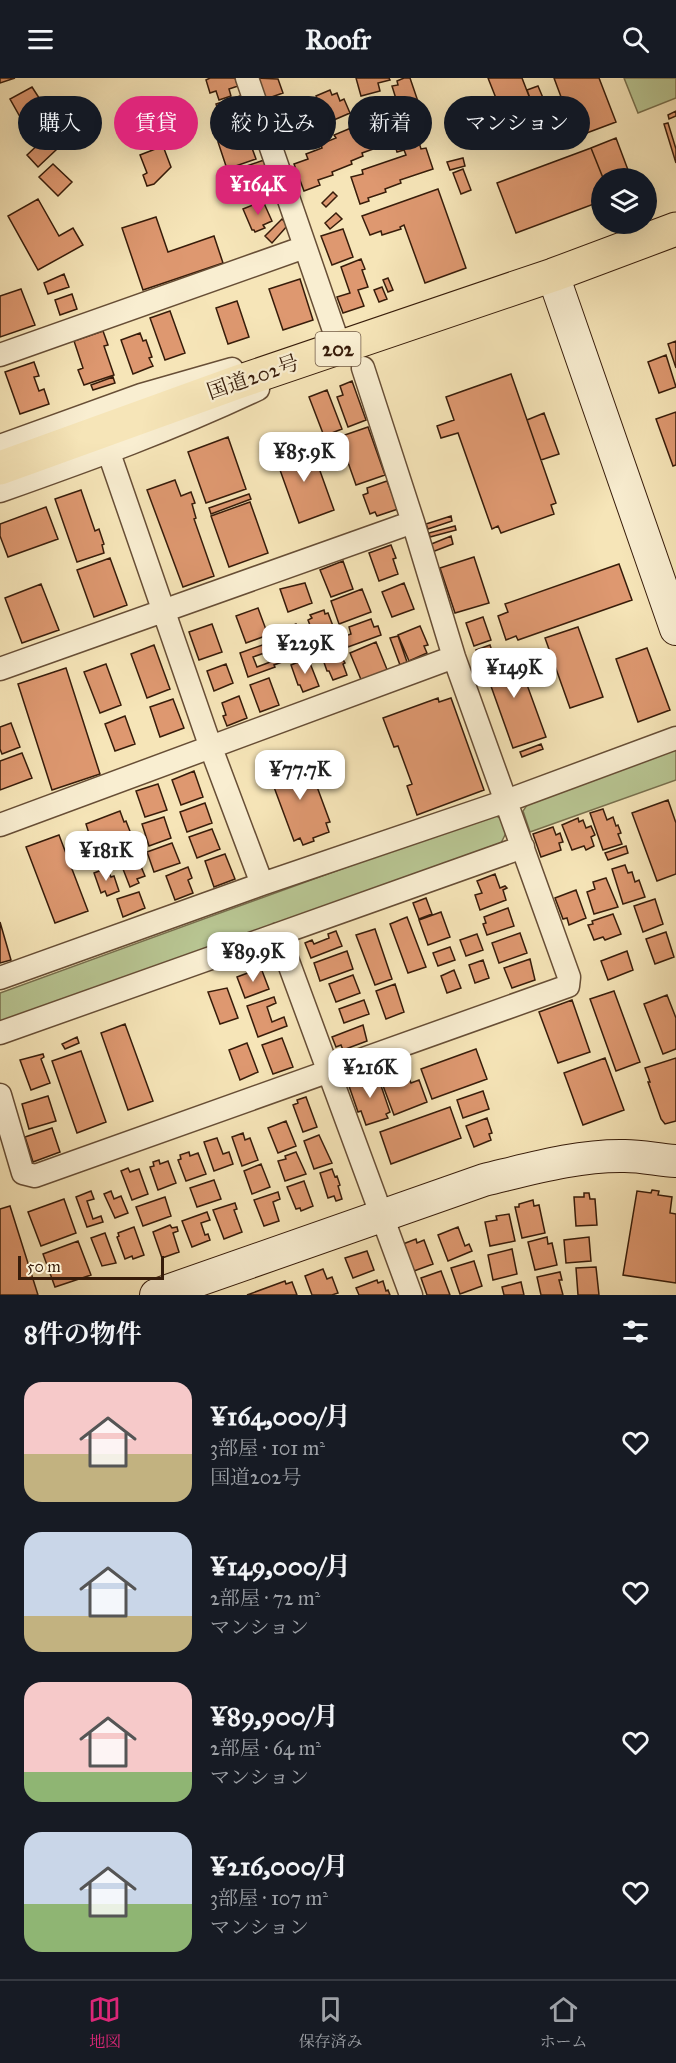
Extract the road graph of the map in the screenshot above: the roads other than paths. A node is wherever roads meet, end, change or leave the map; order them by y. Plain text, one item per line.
1 (247, 78) edge
2 (676, 229) edge
3 (305, 247) junction
4 (553, 275) junction
5 (0, 355) edge
6 (346, 355) junction
7 (0, 446) edge
8 (109, 453) junction
9 (0, 468) edge
10 (0, 491) edge
11 (413, 522) junction
12 (164, 611) junction
13 (676, 629) edge
14 (454, 657) junction
15 (0, 669) edge
16 (676, 738) edge
17 (211, 748) junction
18 (506, 801) junction
19 (0, 825) edge
20 (523, 847) junction
21 (262, 884) junction
22 (278, 934) junction
23 (0, 978) edge
24 (0, 1033) edge
25 (330, 1070) junction
26 (0, 1095) edge
27 (676, 1161) edge
28 (381, 1215) junction
29 (156, 1295) edge
30 (411, 1295) edge

1 - 3 street
2 - 4 highway, 国道202号 / 202
3 - 5 street
3 - 6 street
4 - 6 highway, 国道202号 / 202
4 - 13 street
6 - 7 street
6 - 8 street
6 - 9 highway, 国道202号 / 202
6 - 11 street
8 - 10 street
8 - 12 street
11 - 12 street
11 - 14 street
12 - 15 street
12 - 17 street
14 - 17 street
14 - 18 street
16 - 18 street
17 - 19 street
17 - 21 street
18 - 20 street
18 - 21 street
20 - 22 street
20 - 25 street
21 - 23 street
22 - 24 street
22 - 25 street
25 - 26 street
25 - 28 street
27 - 28 street
28 - 29 street
28 - 30 street

